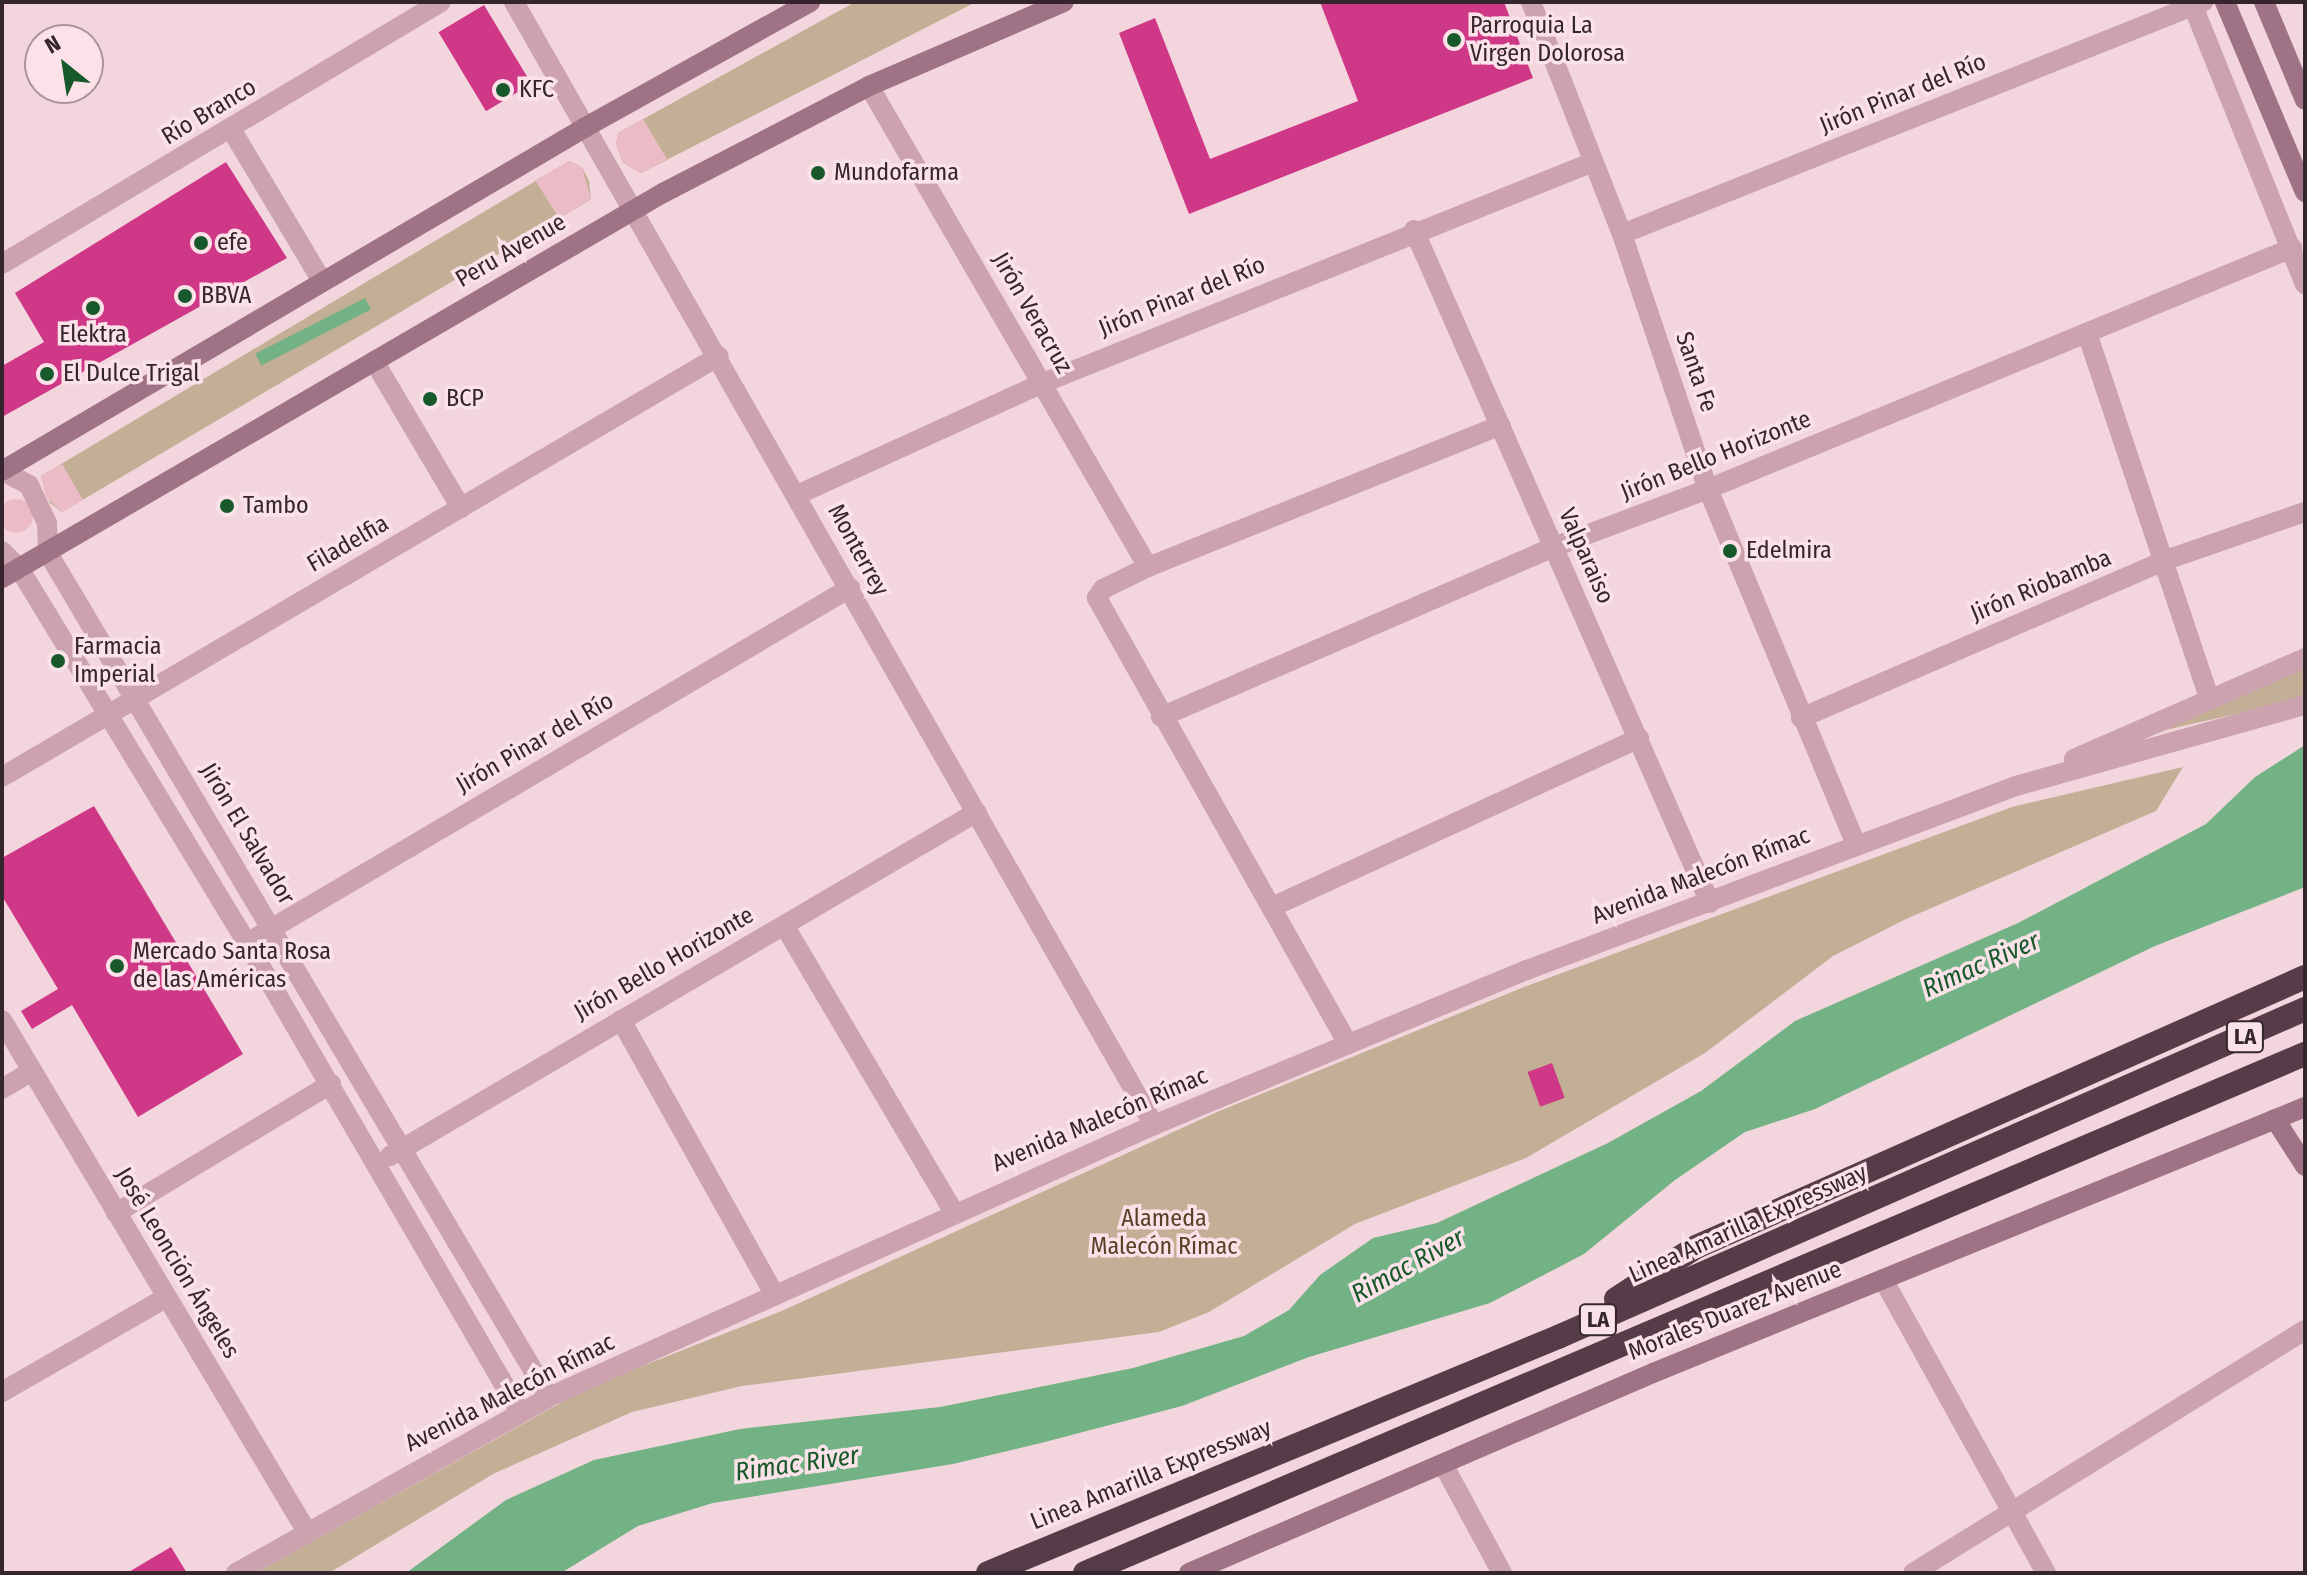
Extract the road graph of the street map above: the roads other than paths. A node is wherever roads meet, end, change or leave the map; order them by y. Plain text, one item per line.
1 (441, 2) edge
2 (514, 2) edge
3 (810, 2) edge
4 (1064, 2) edge
5 (1531, 2) edge
6 (2225, 2) edge
7 (2264, 2) edge
8 (2198, 4) edge
9 (869, 86) junction
10 (2305, 100) edge
11 (584, 128) junction
12 (231, 129) junction
13 (1593, 162) junction
14 (2305, 192) edge
15 (636, 209) junction
16 (1414, 230) junction
17 (1622, 234) junction
18 (2292, 248) junction
19 (2, 264) edge
20 (322, 281) junction
21 (2305, 284) edge
22 (2087, 333) junction
23 (719, 356) junction
24 (374, 361) junction
25 (1043, 383) junction
26 (1501, 425) junction
27 (2, 471) edge
28 (1708, 489) junction
29 (797, 495) junction
30 (461, 508) junction
31 (2305, 512) edge
32 (1554, 547) junction
33 (2, 551) edge
34 (48, 553) junction
35 (2166, 560) junction
36 (1148, 567) junction
37 (11, 573) edge
38 (850, 588) junction
39 (2305, 658) edge
40 (2209, 698) junction
41 (134, 699) junction
42 (2305, 705) edge
43 (109, 713) junction
44 (1161, 717) junction
45 (1801, 718) junction
46 (1639, 738) junction
47 (2, 777) edge
48 (2016, 786) junction
49 (977, 812) junction
50 (1856, 844) junction
51 (1710, 903) junction
52 (1272, 907) junction
53 (784, 925) junction
54 (273, 927) junction
55 (247, 943) junction
56 (2305, 977) edge
57 (2305, 1009) edge
58 (2, 1020) edge
59 (621, 1020) junction
60 (1348, 1044) junction
61 (2305, 1054) edge
62 (32, 1071) junction
63 (331, 1084) junction
64 (2, 1089) edge
65 (2305, 1107) edge
66 (2275, 1119) junction
67 (1154, 1125) junction
68 (401, 1149) junction
69 (379, 1163) junction
70 (2305, 1166) edge
71 (953, 1211) junction
72 (116, 1213) junction
73 (1883, 1279) junction
74 (774, 1294) junction
75 (167, 1297) junction
76 (2305, 1330) edge
77 (1558, 1337) junction
78 (2, 1392) edge
79 (549, 1397) junction
80 (520, 1412) junction
81 (1443, 1464) junction
82 (2012, 1511) junction
83 (307, 1532) junction
84 (236, 1573) edge
85 (988, 1573) edge
86 (1085, 1573) edge
87 (1189, 1573) edge
88 (1502, 1573) edge
89 (1913, 1573) edge
90 (2046, 1573) edge

1 - 12 street, Río Branco
2 - 11 street, Monterrey
3 - 11 main road
4 - 9 main road, Peru Avenue
5 - 13 street, Santa Fe
6 - 14 main road
7 - 10 main road
8 - 17 street, Jirón Pinar del Río
8 - 18 street
9 - 15 main road, Peru Avenue
9 - 25 street, Jirón Veracruz
11 - 15 street, Monterrey
11 - 20 main road
12 - 19 street, Río Branco
12 - 20 street
13 - 16 street, Jirón Pinar del Río
13 - 17 street, Santa Fe
15 - 23 street, Monterrey
15 - 24 main road, Peru Avenue
16 - 25 street, Jirón Pinar del Río
16 - 26 street, Valparaiso
17 - 28 street, Santa Fe
18 - 21 street
18 - 22 street, Jirón Bello Horizonte
20 - 27 main road
22 - 28 street, Jirón Bello Horizonte
22 - 35 street
23 - 29 street, Monterrey
23 - 30 street, Filadelfia
24 - 30 street
24 - 34 main road, Peru Avenue
25 - 29 street, Jirón Pinar del Río
25 - 36 street, Jirón Veracruz
26 - 32 street, Valparaiso
26 - 36 street
27 - 34 street, Jirón El Salvador
28 - 32 street, Jirón Bello Horizonte
28 - 45 street, Santa Fe
29 - 38 street, Monterrey
30 - 41 street, Filadelfia
31 - 35 street, Jirón Riobamba
32 - 44 street, Jirón Bello Horizonte
32 - 46 street, Valparaiso
33 - 37 street
34 - 37 main road, Peru Avenue
34 - 41 street, Jirón El Salvador
35 - 40 street
35 - 45 street, Jirón Riobamba
36 - 44 street
37 - 43 street
38 - 49 street, Monterrey
38 - 54 street, Jirón Pinar del Río
39 - 40 street, Avenida Malecón Rímac
40 - 48 street, Avenida Malecón Rímac
41 - 43 street, Filadelfia
41 - 54 street, Jirón El Salvador
42 - 48 street, Avenida Malecón Rímac
43 - 47 street, Filadelfia
43 - 55 street
44 - 52 street
45 - 50 street, Santa Fe
46 - 51 street, Valparaiso
46 - 52 street
48 - 50 street, Avenida Malecón Rímac
49 - 53 street, Jirón Bello Horizonte
49 - 67 street, Monterrey
50 - 51 street, Avenida Malecón Rímac
51 - 60 street, Avenida Malecón Rímac
52 - 60 street
53 - 59 street, Jirón Bello Horizonte
53 - 71 street
54 - 55 street, Jirón Pinar del Río
54 - 68 street, Jirón El Salvador
55 - 63 street
56 - 77 highway
57 - 77 highway, Linea Amarilla Expressway / LA
58 - 62 street, José Leonción Ángeles
59 - 68 street, Jirón Bello Horizonte
59 - 74 street
60 - 67 street, Avenida Malecón Rímac
61 - 86 highway, LA
62 - 64 street
62 - 72 street, José Leonción Ángeles
63 - 69 street
63 - 72 street
65 - 66 main road, Morales Duarez Avenue
66 - 70 main road
66 - 73 main road, Morales Duarez Avenue
67 - 71 street, Avenida Malecón Rímac
68 - 69 street, Jirón Bello Horizonte
68 - 79 street, Jirón El Salvador
69 - 80 street
71 - 74 street, Avenida Malecón Rímac
72 - 75 street, José Leonción Ángeles
73 - 81 main road, Morales Duarez Avenue
73 - 82 street
74 - 79 street, Avenida Malecón Rímac
75 - 78 street
75 - 83 street, José Leonción Ángeles
76 - 82 street
77 - 85 highway, Linea Amarilla Expressway / LA
79 - 80 street, Avenida Malecón Rímac
80 - 83 street, Avenida Malecón Rímac
81 - 87 main road, Morales Duarez Avenue
81 - 88 street
82 - 89 street
82 - 90 street
83 - 84 street, Avenida Malecón Rímac

